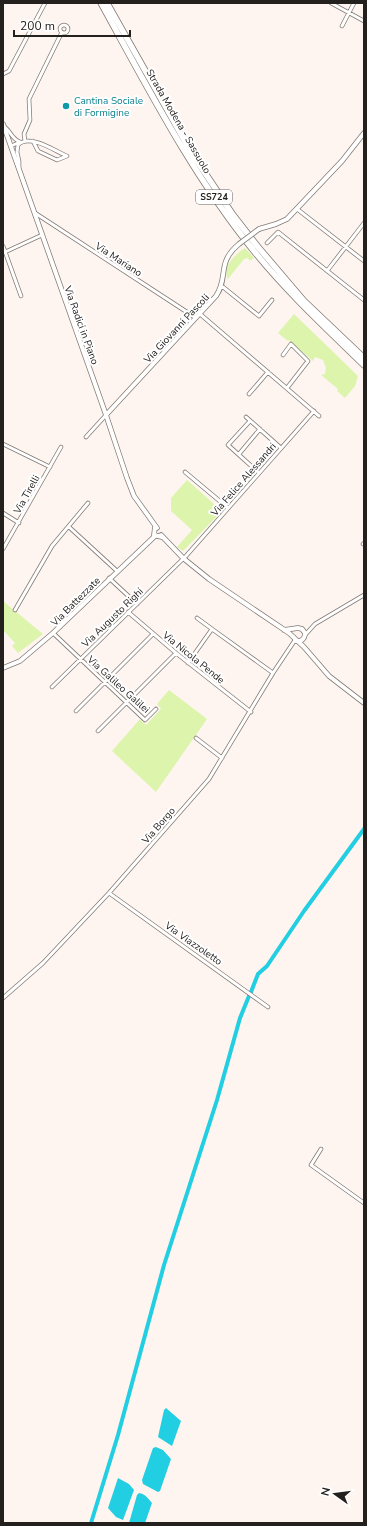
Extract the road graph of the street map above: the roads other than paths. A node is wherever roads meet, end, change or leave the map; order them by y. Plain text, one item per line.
1 (45, 3) edge
2 (101, 3) edge
3 (108, 3) edge
4 (330, 3) edge
5 (354, 3) edge
6 (349, 13) junction
7 (364, 21) edge
8 (342, 26) dead end
9 (62, 32) dead end
10 (45, 65) junction
11 (51, 67) dead end
12 (3, 74) edge
13 (3, 125) edge
14 (364, 133) edge
15 (25, 141) junction
16 (33, 141) junction
17 (20, 142) junction
18 (11, 146) junction
19 (18, 170) junction
20 (297, 209) junction
21 (33, 212) junction
22 (364, 223) edge
23 (42, 235) junction
24 (267, 243) dead end
25 (3, 246) edge
26 (345, 247) junction
27 (4, 252) edge
28 (364, 261) edge
29 (327, 271) junction
30 (220, 288) junction
31 (22, 296) dead end
32 (272, 300) dead end
33 (364, 300) edge
34 (200, 314) junction
35 (196, 318) junction
36 (283, 355) dead end
37 (364, 358) edge
38 (364, 364) edge
39 (268, 372) junction
40 (287, 388) junction
41 (249, 394) dead end
42 (314, 411) junction
43 (106, 415) junction
44 (320, 416) dead end
45 (246, 417) dead end
46 (250, 420) junction
47 (260, 429) junction
48 (86, 437) dead end
49 (3, 444) edge
50 (61, 447) dead end
51 (281, 448) junction
52 (239, 454) junction
53 (50, 467) junction
54 (185, 472) dead end
55 (259, 473) junction
56 (88, 503) dead end
57 (228, 508) junction
58 (3, 513) edge
59 (19, 523) junction
60 (69, 527) junction
61 (155, 528) junction
62 (157, 536) junction
63 (3, 550) edge
64 (183, 558) junction
65 (117, 571) junction
66 (109, 578) junction
67 (364, 595) edge
68 (137, 604) junction
69 (15, 610) dead end
70 (128, 612) junction
71 (197, 618) dead end
72 (316, 624) junction
73 (298, 628) junction
74 (212, 629) junction
75 (284, 630) junction
76 (53, 633) junction
77 (153, 634) junction
78 (304, 636) junction
79 (295, 640) junction
80 (308, 651) junction
81 (176, 653) junction
82 (80, 659) junction
83 (188, 662) junction
84 (3, 668) edge
85 (273, 673) junction
86 (104, 682) junction
87 (52, 687) dead end
88 (364, 703) edge
89 (126, 704) junction
90 (156, 709) dead end
91 (76, 711) dead end
92 (251, 712) junction
93 (98, 731) dead end
94 (196, 738) dead end
95 (222, 758) junction
96 (109, 893) junction
97 (3, 998) edge
98 (268, 1007) dead end
99 (321, 1149) dead end
100 (364, 1203) edge

1 - 12 street
2 - 38 highway, Strada Modena - Sassuolo / SS724
3 - 37 highway, Strada Modena - Sassuolo
4 - 6 street
5 - 6 street
6 - 7 street
6 - 8 street
9 - 10 street
10 - 11 street
10 - 15 street
13 - 17 street
13 - 18 street, Via Radici in Piano
14 - 20 street, Via Giovanni Pascoli
15 - 16 street
15 - 17 street
16 - 16 street
17 - 18 street
17 - 19 street
18 - 19 street, Via Radici in Piano
19 - 21 street, Via Radici in Piano
20 - 26 street
20 - 30 street, Via Giovanni Pascoli, bridge
21 - 23 street, Via Radici in Piano
21 - 35 street, Via Mariano
22 - 26 street
23 - 27 street
23 - 43 street, Via Radici in Piano
24 - 29 street
25 - 27 street
26 - 28 street
26 - 29 street
27 - 31 street
29 - 33 street
30 - 32 street
30 - 34 street, Via Giovanni Pascoli
34 - 35 street, Via Giovanni Pascoli
34 - 39 street
35 - 43 street, Via Giovanni Pascoli
36 - 40 street
39 - 40 street
39 - 41 street
40 - 42 street
42 - 44 street
42 - 51 street, Via Felice Alessandri
43 - 48 street
43 - 61 street, Via Radici in Piano
45 - 46 street
46 - 47 street
46 - 52 street
47 - 51 street
47 - 52 street
49 - 53 street
50 - 53 street, Via Tirelli
51 - 55 street, Via Felice Alessandri
52 - 55 street
53 - 59 street, Via Tirelli
54 - 57 street
55 - 57 street, Via Felice Alessandri
56 - 60 street
57 - 64 street, Via Felice Alessandri
58 - 59 street
59 - 63 street, Via Tirelli
60 - 65 street
60 - 69 street
61 - 62 street
61 - 62 street, Via Radici in Piano
62 - 64 street, Via Radici in Piano
62 - 65 street, Via Battezzate
64 - 68 street, Via Augusto Righi
64 - 75 street, Via Radici in Piano
65 - 66 street, Via Battezzate
66 - 68 street
66 - 76 street, Via Battezzate
67 - 72 street
68 - 70 street, Via Augusto Righi
70 - 77 street, Via Nicola Pende
70 - 82 street, Via Augusto Righi
71 - 74 street
72 - 73 street
72 - 78 street
73 - 75 street
73 - 78 street, Via Radici in Piano
73 - 79 street
74 - 83 street
74 - 85 street
75 - 79 street, Via Radici in Piano
76 - 82 street, Via Galileo Galilei
76 - 84 street, Via Battezzate
77 - 81 street, Via Nicola Pende
77 - 86 street
78 - 79 street
78 - 80 street, Via Radici in Piano
79 - 80 street, Via Radici in Piano
79 - 85 street, Via Borgo
80 - 88 street, Via Radici in Piano
81 - 83 street, Via Nicola Pende
81 - 89 street
82 - 86 street, Via Galileo Galilei
82 - 87 street, Via Augusto Righi
83 - 92 street, Via Nicola Pende
85 - 92 street, Via Borgo
86 - 89 street, Via Galileo Galilei
86 - 91 street
89 - 90 street, Via Galileo Galilei
89 - 93 street
92 - 95 street, Via Borgo
94 - 95 street
95 - 96 street, Via Borgo
96 - 97 street, Via Borgo
96 - 98 street, Via Viazzoletto
99 - 100 street

